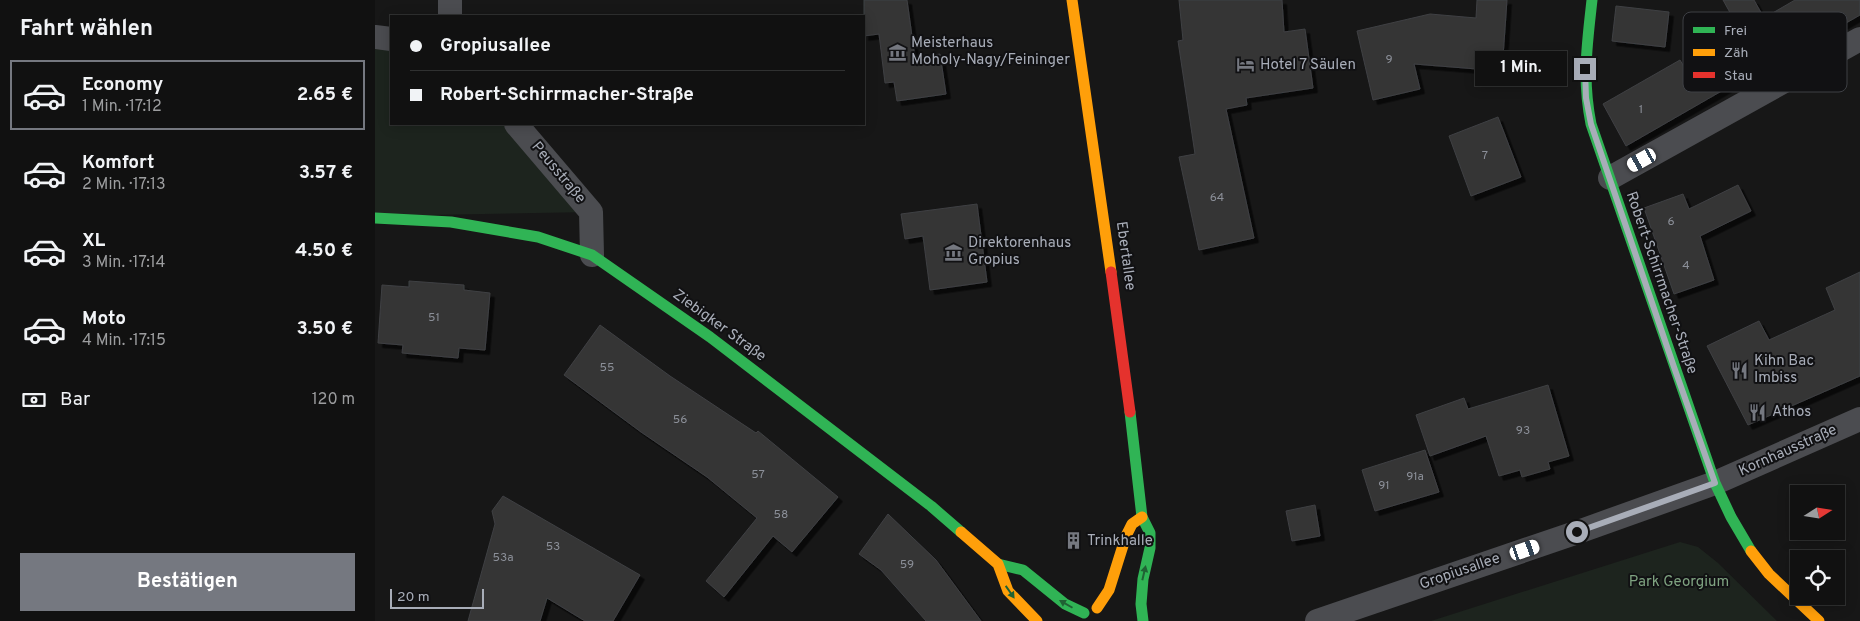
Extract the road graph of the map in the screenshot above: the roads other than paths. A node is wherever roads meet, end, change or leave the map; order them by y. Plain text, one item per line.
1 (450, 0) edge
2 (1071, 0) edge
3 (1591, 0) edge
4 (450, 15) edge
5 (375, 37) edge
6 (390, 39) edge
7 (1860, 39) edge
8 (1847, 46) edge
9 (1765, 92) edge
10 (517, 125) edge
11 (1610, 178) junction
12 (375, 218) edge
13 (592, 255) junction
14 (1860, 419) edge
15 (1715, 483) junction
16 (1142, 517) junction
17 (997, 564) junction
18 (1097, 608) junction
19 (1113, 608) dead end
20 (1084, 613) junction
21 (1131, 614) dead end
22 (1037, 621) edge
23 (1071, 621) edge
24 (1142, 621) edge
25 (1317, 621) edge
26 (1819, 621) edge

1 - 4 street
2 - 16 street, Ebertallee
3 - 11 street, Robert-Schirrmacher-Straße
5 - 6 street
7 - 8 street
9 - 11 street
10 - 13 street, Peusstraße
11 - 15 street, Robert-Schirrmacher-Straße
12 - 13 street, Ziebigker Straße
13 - 17 street, Ziebigker Straße
14 - 15 street, Kornhausstraße
15 - 25 street, Gropiusallee
15 - 26 street, Robert-Schirrmacher-Straße
16 - 18 street
24 -> 16 street, Ebertallee
20 -> 17 street, Ziebigker Straße
17 -> 22 street, Ziebigker Straße
18 - 19 street
18 - 20 street
20 - 23 street
21 - 24 street

